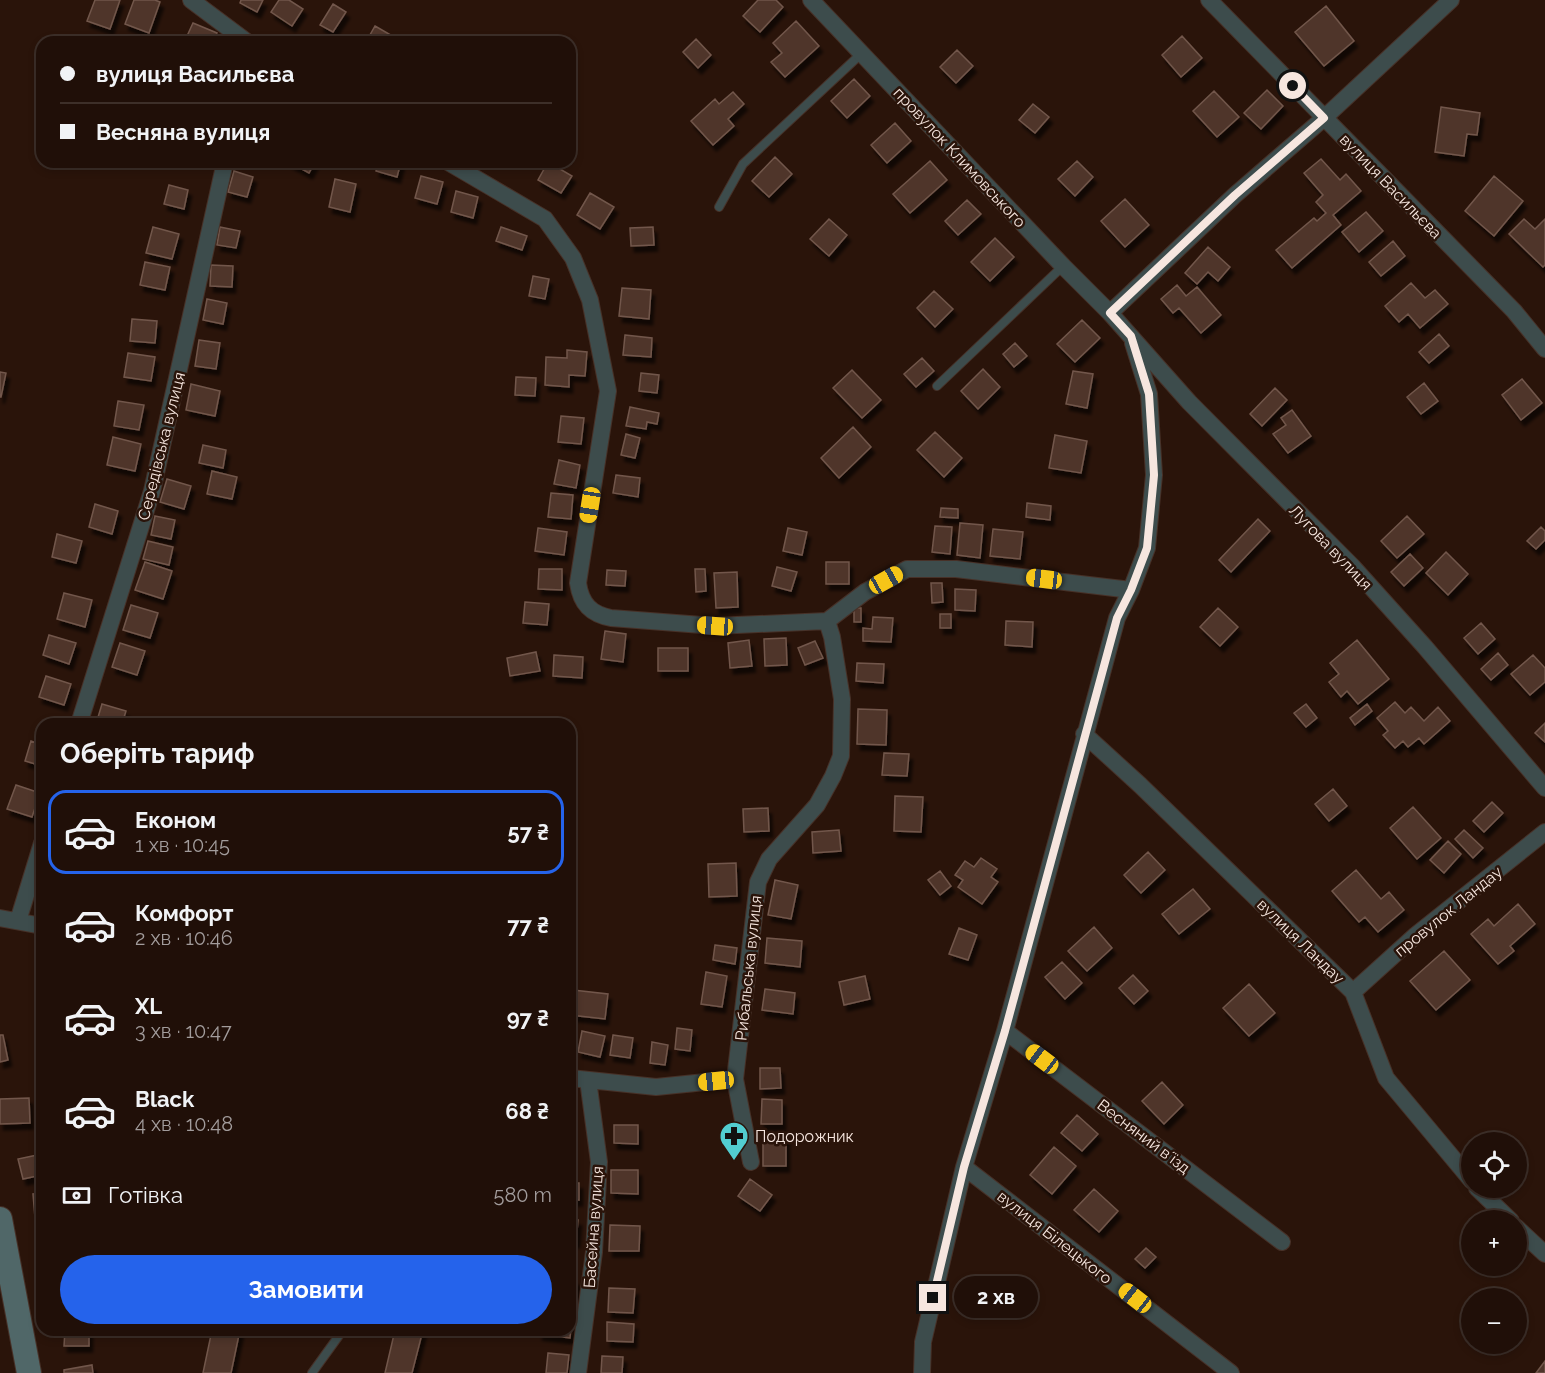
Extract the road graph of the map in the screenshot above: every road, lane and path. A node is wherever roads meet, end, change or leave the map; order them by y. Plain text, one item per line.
1 (191, 0) edge
2 (811, 0) edge
3 (1451, 0) edge
4 (1215, 3) edge
5 (239, 36) edge
6 (862, 53) junction
7 (1324, 118) junction
8 (224, 168) edge
9 (458, 168) edge
10 (719, 207) dead end
11 (1063, 266) junction
12 (1110, 313) junction
13 (1131, 336) junction
14 (1545, 349) edge
15 (937, 386) dead end
16 (1131, 590) junction
17 (827, 621) junction
18 (81, 718) edge
19 (1084, 734) junction
20 (1545, 788) edge
21 (1545, 832) edge
22 (36, 862) edge
23 (0, 918) edge
24 (18, 921) junction
25 (36, 925) edge
26 (1353, 992) junction
27 (1005, 1031) junction
28 (576, 1079) edge
29 (735, 1079) junction
30 (588, 1080) junction
31 (750, 1162) dead end
32 (964, 1167) junction
33 (1461, 1168) edge
34 (1487, 1198) edge
35 (1500, 1210) edge
36 (0, 1219) edge
37 (1527, 1237) edge
38 (1282, 1242) dead end
39 (1545, 1254) edge
40 (339, 1336) edge
41 (28, 1373) edge
42 (312, 1373) edge
43 (578, 1373) edge
44 (922, 1373) edge
45 (1231, 1373) edge

1 - 5 street
2 - 6 street, провулок Климовського
3 - 7 street
4 - 7 street, вулиця Васильєва
6 - 10 lane
6 - 11 street, провулок Климовського
7 - 12 street
7 - 14 street, вулиця Васильєва
8 - 18 street, Середівська вулиця
9 - 17 street
11 - 12 street, провулок Климовського
11 - 15 lane
12 - 13 street, Лугова вулиця
13 - 16 street
13 - 20 street, Лугова вулиця
16 - 17 street
16 - 19 street
17 - 29 street, Рибальська вулиця
19 - 26 street, вулиця Ландау
19 - 27 street
21 - 26 street, провулок Ландау
22 - 24 street
23 - 24 street
24 - 25 street
26 - 33 street, вулиця Ландау
27 - 32 street
27 - 38 street, Весняний вʼїзд
28 - 30 street
29 - 30 street
29 - 31 street, Рибальська вулиця
30 - 43 street, Басейна вулиця
32 - 44 street
32 - 45 street, вулиця Білецького
34 - 35 street
36 - 41 main road
37 - 39 street
40 - 42 lane

